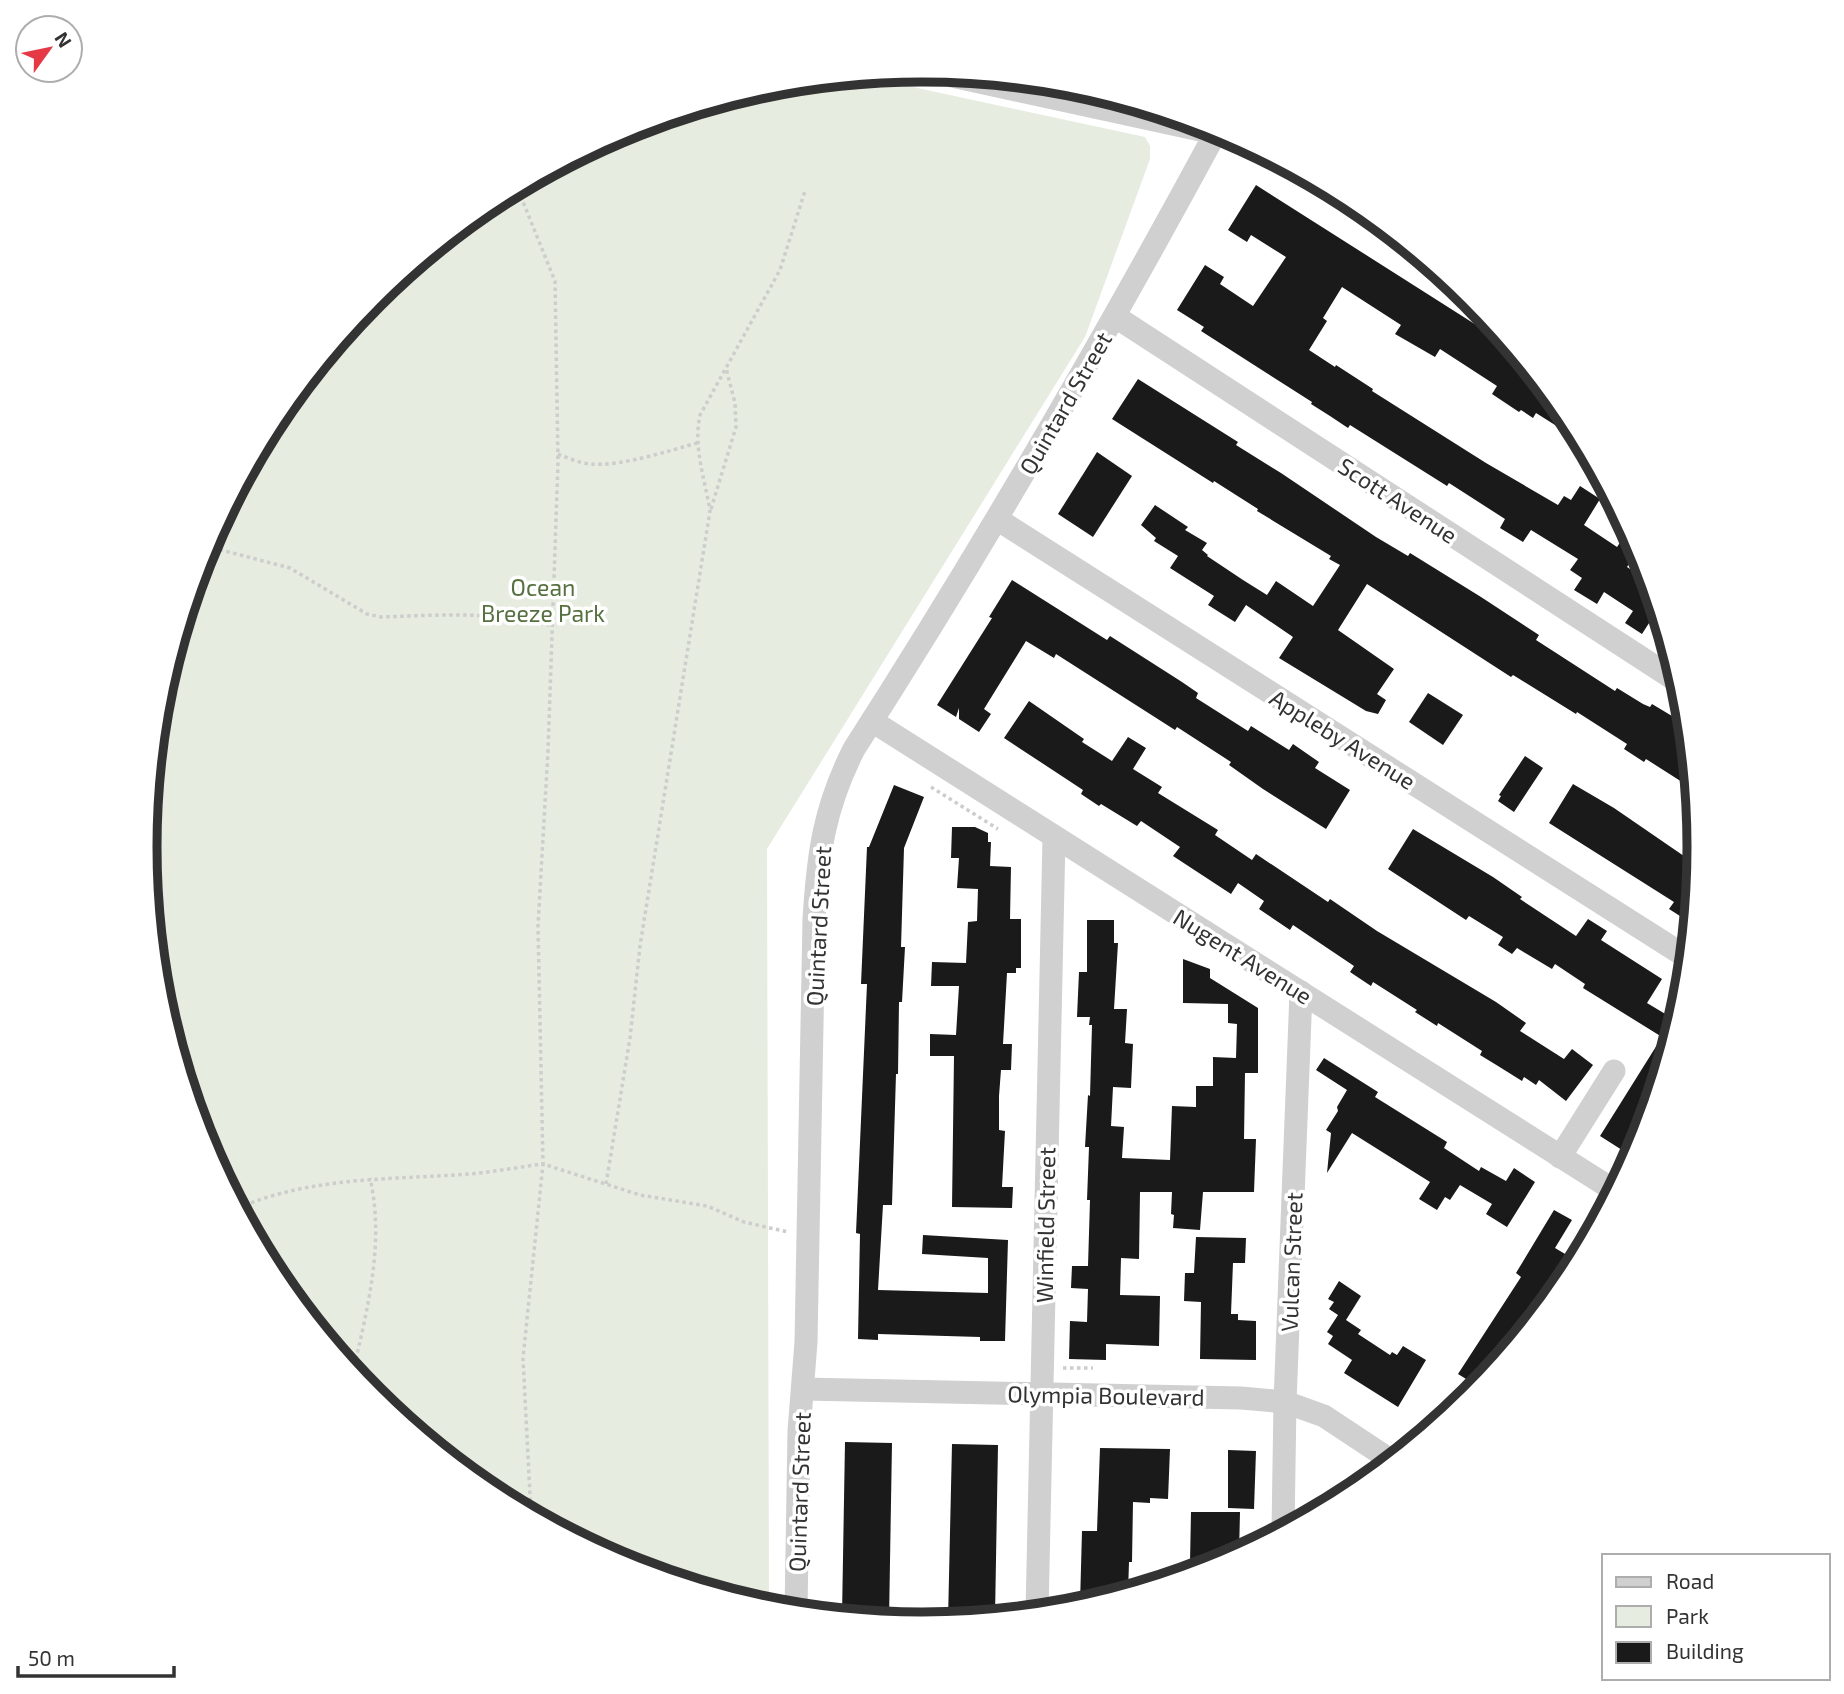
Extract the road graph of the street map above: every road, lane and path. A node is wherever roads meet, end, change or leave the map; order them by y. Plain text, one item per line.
1 (1217, 141) edge
2 (805, 191) dead end
3 (521, 197) edge
4 (1116, 317) junction
5 (726, 368) junction
6 (697, 443) junction
7 (558, 454) junction
8 (710, 512) junction
9 (997, 519) junction
10 (217, 550) edge
11 (552, 626) junction
12 (1667, 674) edge
13 (872, 721) junction
14 (931, 787) dead end
15 (998, 830) dead end
16 (1054, 838) junction
17 (1679, 952) edge
18 (1301, 992) junction
19 (1614, 1071) dead end
20 (1560, 1157) junction
21 (543, 1164) junction
22 (370, 1178) junction
23 (606, 1184) junction
24 (1607, 1186) edge
25 (247, 1205) edge
26 (808, 1236) junction
27 (355, 1360) edge
28 (1093, 1367) dead end
29 (1062, 1368) dead end
30 (803, 1389) junction
31 (1041, 1394) junction
32 (1285, 1402) junction
33 (1385, 1456) edge
34 (530, 1503) edge
35 (1283, 1520) edge
36 (796, 1601) edge
37 (1037, 1603) edge

1 - 4 street, Quintard Street
2 - 5 path
3 - 7 path
4 - 9 street, Quintard Street
4 - 12 street, Scott Avenue
5 - 6 path
5 - 8 path
6 - 7 path
6 - 8 path
7 - 11 path
8 - 23 path
9 - 13 street, Quintard Street
9 - 17 street, Appleby Avenue
10 - 11 path
11 - 21 path
13 - 16 street, Nugent Avenue
13 - 26 street, Quintard Street
14 - 15 path
16 - 18 street, Nugent Avenue
16 - 31 street, Winfield Street
18 - 20 street, Nugent Avenue
18 - 32 street, Vulcan Street
19 - 20 street
20 - 24 street, Nugent Avenue
21 - 22 path
21 - 23 path
21 - 34 path
22 - 25 path
22 - 27 path
23 - 26 path
26 - 30 street, Quintard Street
28 - 29 path
30 - 31 street, Olympia Boulevard
30 - 36 street, Quintard Street
31 - 32 street, Olympia Boulevard
31 - 37 street, Winfield Street
32 - 33 street, Olympia Boulevard
32 - 35 street, Vulcan Street

